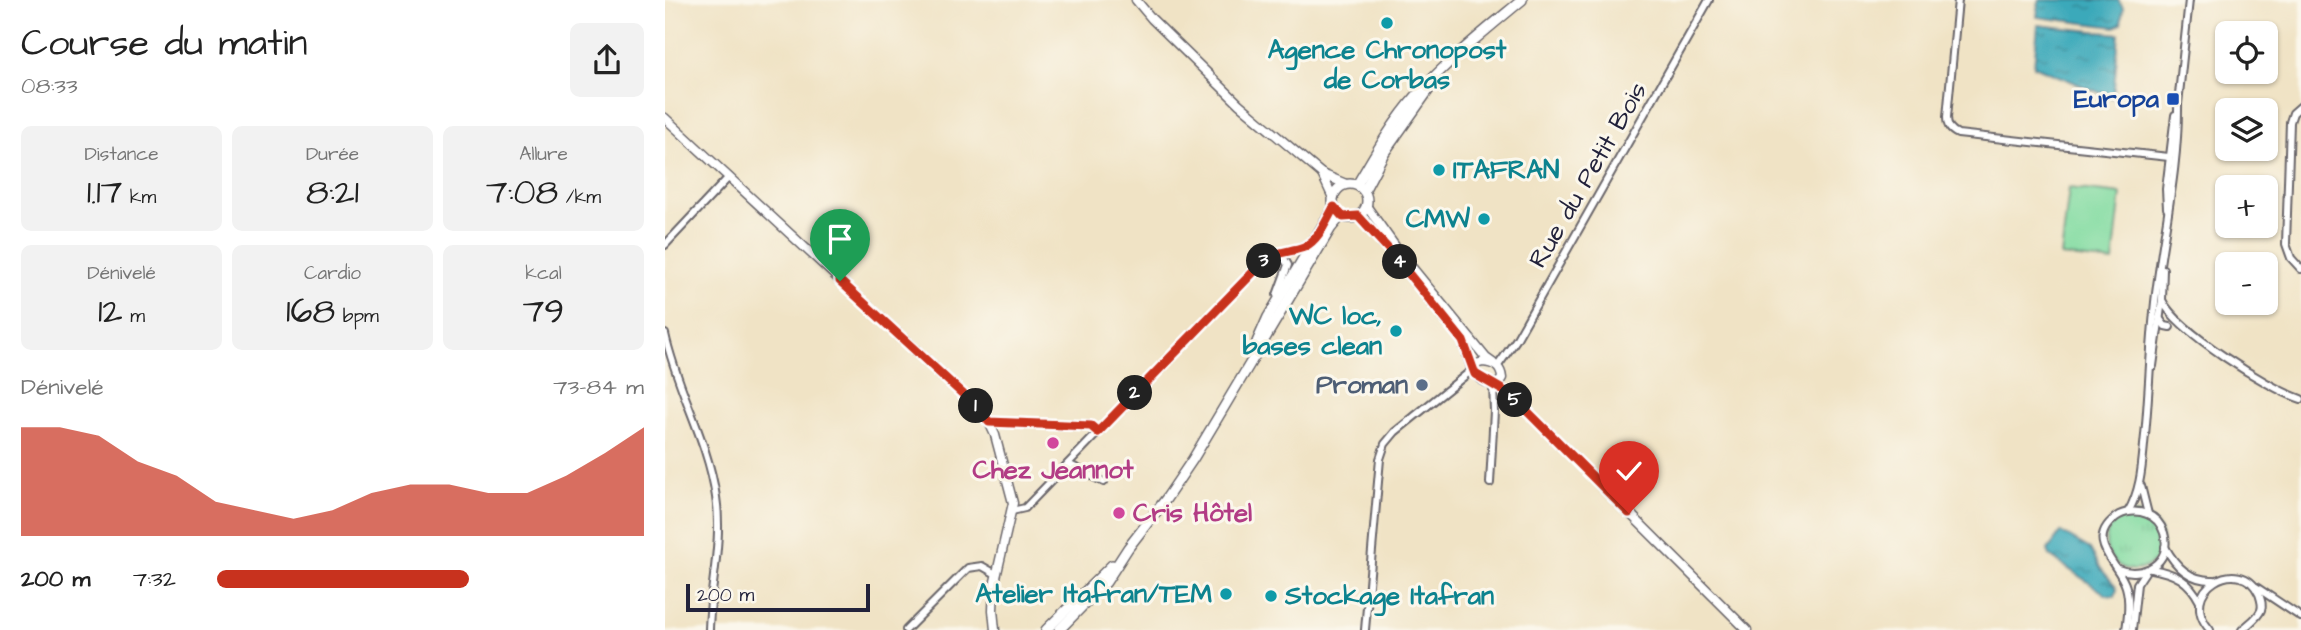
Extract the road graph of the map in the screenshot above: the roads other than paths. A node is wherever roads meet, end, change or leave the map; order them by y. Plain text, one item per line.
1 (1136, 0) edge
2 (1522, 0) edge
3 (1709, 0) edge
4 (1958, 0) edge
5 (2189, 0) edge
6 (2178, 101) junction
7 (2301, 106) edge
8 (665, 117) edge
9 (2169, 157) junction
10 (1322, 174) junction
11 (729, 177) junction
12 (1346, 184) junction
13 (1361, 188) junction
14 (1334, 203) junction
15 (1367, 207) junction
16 (1341, 216) junction
17 (1358, 216) junction
18 (2167, 217) junction
19 (1315, 239) junction
20 (665, 245) edge
21 (2163, 254) junction
22 (1274, 255) junction
23 (2301, 269) edge
24 (2157, 285) junction
25 (2162, 300) junction
26 (1268, 317) junction
27 (2174, 318) junction
28 (2160, 320) junction
29 (2170, 327) junction
30 (2187, 329) junction
31 (665, 334) edge
32 (2155, 335) junction
33 (1495, 365) junction
34 (1247, 366) junction
35 (1472, 369) junction
36 (1497, 382) junction
37 (2301, 399) edge
38 (989, 422) junction
39 (1098, 432) junction
40 (1068, 464) junction
41 (1104, 482) dead end
42 (1490, 483) dead end
43 (2140, 484) junction
44 (1012, 511) junction
45 (2128, 512) junction
46 (2148, 514) junction
47 (2165, 547) junction
48 (1128, 548) junction
49 (2118, 569) junction
50 (2148, 570) junction
51 (996, 574) junction
52 (2216, 580) junction
53 (2252, 584) junction
54 (2200, 602) junction
55 (2301, 617) edge
56 (997, 628) edge
57 (2206, 628) edge
58 (709, 630) edge
59 (907, 630) edge
60 (1046, 630) edge
61 (1059, 630) edge
62 (1365, 630) edge
63 (1747, 630) edge
64 (2126, 630) edge
65 (2132, 630) edge
66 (2242, 630) edge

1 - 10 street
2 - 13 main road
3 - 33 street, Rue du Petit Bois
4 - 9 street
5 - 6 street
6 - 9 street
6 - 18 street
7 - 23 street
8 - 11 street
9 - 18 street
10 - 12 street
10 - 14 street
11 - 20 street
11 - 38 street
12 - 13 main road
12 - 14 main road
13 - 15 main road
14 - 16 main road
14 - 19 main road
15 - 17 main road
15 - 33 street
16 - 17 main road
16 - 34 main road
17 - 35 street
18 - 21 street
19 - 22 street
19 - 26 main road
21 - 24 street
21 - 25 street
22 - 26 street
22 - 39 street
24 - 28 street
24 - 32 street
25 - 27 street
25 - 28 street
26 - 34 main road
27 - 28 street
27 - 30 street
28 - 29 street
28 - 32 street
29 - 30 street
29 - 32 street
30 - 37 street
31 - 58 street
32 - 43 street
33 - 35 street
33 - 36 street
34 - 48 main road
35 - 36 street
35 - 62 street
36 - 42 street
36 - 63 street
38 - 39 street
38 - 44 street
39 - 40 street
40 - 41 street
40 - 44 street
43 - 45 street
43 - 46 street
44 - 51 street
45 - 46 street
45 - 49 street
46 - 47 street
47 - 50 street
47 - 52 street
48 - 60 main road
48 - 61 main road
49 - 50 street
49 - 64 street
50 - 54 street
50 - 65 street
51 - 56 street
51 - 59 street
52 - 53 street
52 - 54 street
53 - 55 street
53 - 66 street
54 - 57 street

